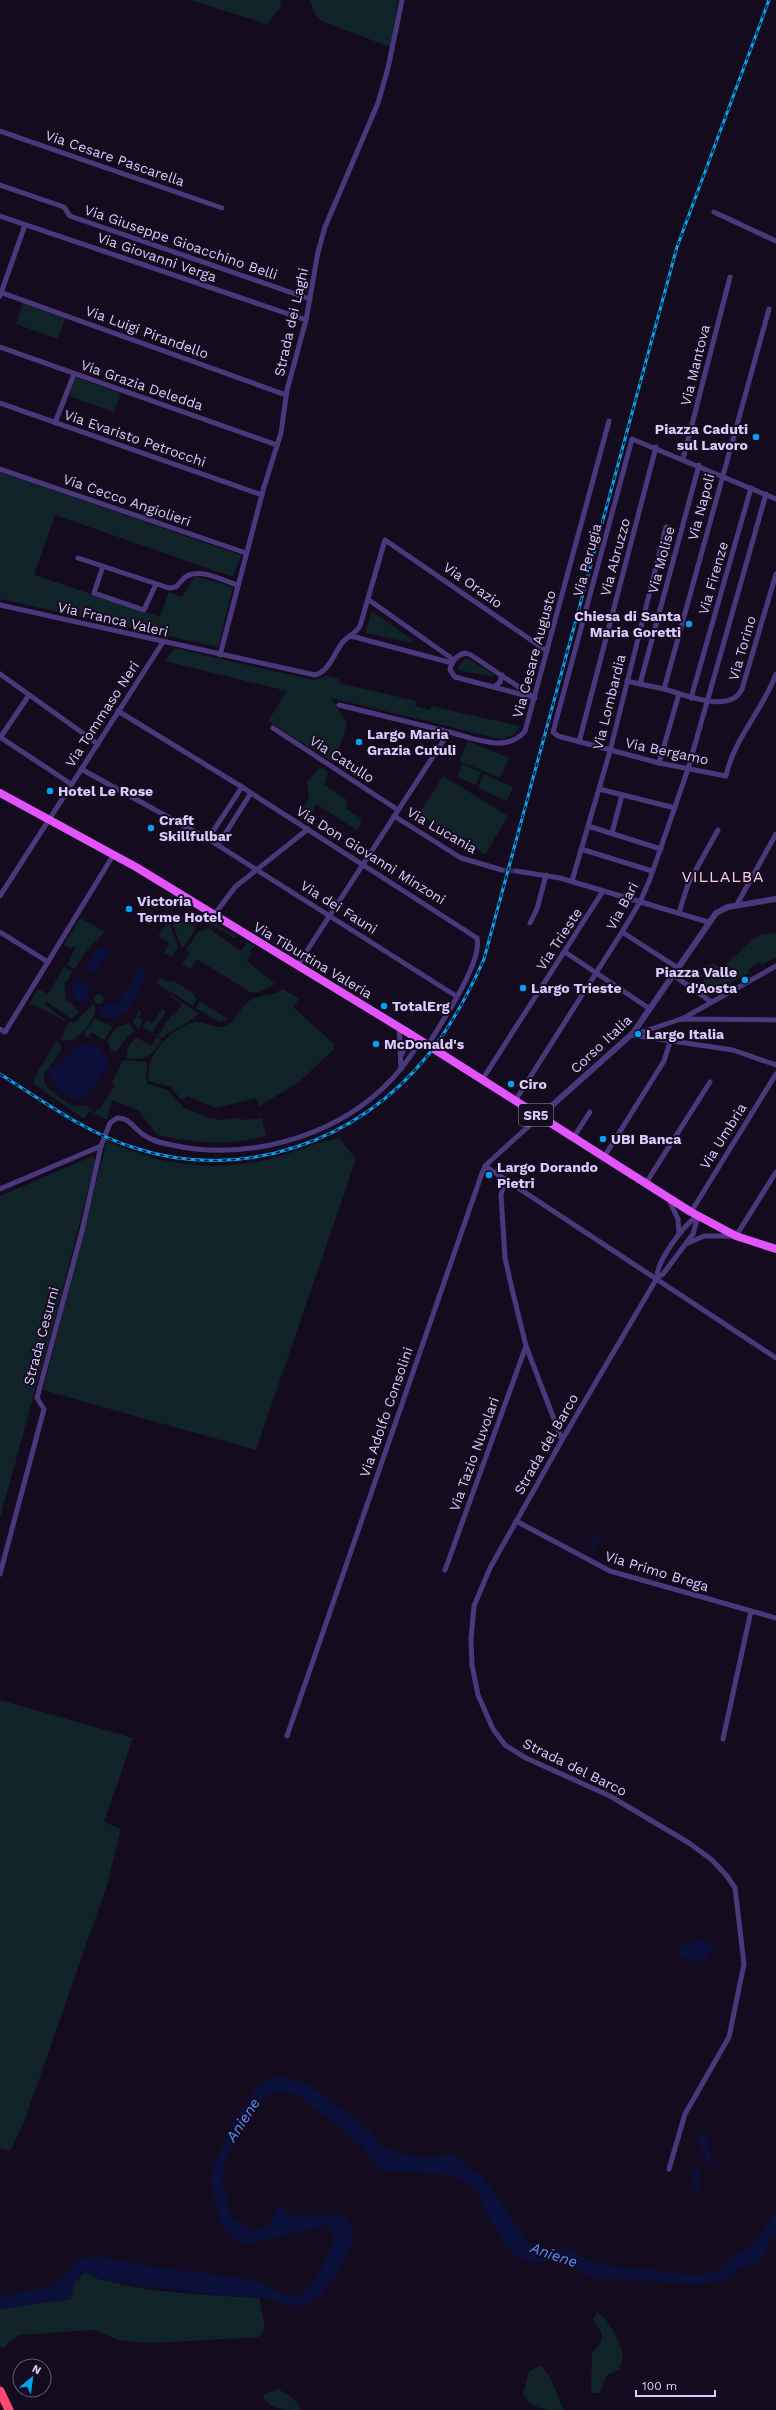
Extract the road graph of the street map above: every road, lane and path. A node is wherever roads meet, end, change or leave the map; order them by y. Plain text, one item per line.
1 (402, 0) edge
2 (0, 131) edge
3 (0, 185) edge
4 (222, 208) dead end
5 (714, 212) dead end
6 (0, 216) edge
7 (25, 224) junction
8 (776, 241) edge
9 (730, 277) dead end
10 (0, 293) edge
11 (310, 299) junction
12 (770, 309) dead end
13 (306, 320) junction
14 (0, 347) edge
15 (74, 374) junction
16 (286, 395) junction
17 (0, 403) edge
18 (609, 421) dead end
19 (55, 423) junction
20 (277, 445) junction
21 (656, 447) junction
22 (683, 459) junction
23 (699, 466) junction
24 (0, 469) edge
25 (721, 475) junction
26 (751, 488) junction
27 (766, 494) junction
28 (262, 495) junction
29 (776, 499) edge
30 (666, 527) dead end
31 (385, 540) joint
32 (246, 553) junction
33 (78, 558) dead end
34 (103, 566) junction
35 (776, 574) edge
36 (156, 584) junction
37 (237, 585) junction
38 (369, 600) junction
39 (0, 605) edge
40 (351, 636) junction
41 (163, 642) junction
42 (547, 651) junction
43 (220, 655) junction
44 (453, 661) junction
45 (0, 674) edge
46 (776, 674) edge
47 (502, 675) junction
48 (627, 681) junction
49 (640, 684) junction
50 (494, 687) junction
51 (664, 689) junction
52 (679, 694) junction
53 (29, 695) junction
54 (535, 698) junction
55 (691, 698) junction
56 (706, 701) junction
57 (338, 704) dead end
58 (118, 711) junction
59 (273, 728) dead end
60 (449, 732) junction
61 (0, 738) edge
62 (579, 742) junction
63 (98, 744) junction
64 (610, 751) junction
65 (659, 763) junction
66 (81, 769) junction
67 (688, 769) junction
68 (71, 784) junction
69 (242, 787) junction
70 (599, 789) junction
71 (0, 793) edge
72 (252, 793) junction
73 (622, 795) junction
74 (675, 808) junction
75 (398, 810) junction
76 (394, 816) junction
77 (48, 819) junction
78 (588, 826) junction
79 (308, 829) junction
80 (718, 830) dead end
81 (612, 833) junction
82 (776, 834) edge
83 (208, 839) junction
84 (218, 845) junction
85 (581, 849) junction
86 (661, 849) junction
87 (114, 854) junction
88 (364, 865) junction
89 (256, 870) junction
90 (502, 870) tunnel mouth
91 (652, 871) junction
92 (516, 872) tunnel mouth
93 (546, 875) junction
94 (572, 881) junction
95 (604, 891) junction
96 (0, 896) edge
97 (776, 899) edge
98 (640, 902) junction
99 (736, 906) junction
100 (679, 913) junction
101 (214, 915) junction
102 (331, 916) junction
103 (708, 922) junction
104 (530, 923) dead end
105 (0, 932) edge
106 (622, 932) junction
107 (565, 952) junction
108 (48, 962) junction
109 (297, 966) junction
110 (776, 966) edge
111 (678, 968) junction
112 (597, 973) junction
113 (673, 975) junction
114 (456, 996) junction
115 (710, 1001) junction
116 (650, 1009) junction
117 (681, 1019) junction
118 (776, 1020) edge
119 (399, 1027) junction
120 (3, 1030) edge
121 (631, 1035) junction
122 (413, 1036) junction
123 (670, 1042) junction
124 (424, 1043) junction
125 (401, 1057) junction
126 (776, 1065) edge
127 (401, 1069) junction
128 (776, 1074) edge
129 (482, 1080) junction
130 (710, 1082) dead end
131 (515, 1101) junction
132 (590, 1112) dead end
133 (539, 1117) junction
134 (573, 1138) junction
135 (101, 1146) junction
136 (604, 1157) junction
137 (485, 1166) junction
138 (776, 1172) edge
139 (508, 1182) junction
140 (646, 1183) junction
141 (0, 1189) edge
142 (664, 1195) junction
143 (694, 1214) junction
144 (678, 1234) junction
145 (736, 1236) junction
146 (682, 1247) junction
147 (776, 1249) edge
148 (657, 1278) junction
149 (526, 1346) junction
150 (776, 1358) edge
151 (562, 1440) junction
152 (516, 1521) junction
153 (445, 1570) dead end
154 (0, 1574) edge
155 (751, 1611) junction
156 (776, 1618) edge
157 (287, 1736) dead end
158 (723, 1739) dead end
159 (669, 2169) dead end
160 (0, 2390) edge
161 (9, 2410) edge

1 - 11 street, Strada dei Laghi
2 - 4 street, Via Cesare Pascarella
3 - 11 street, Via Giuseppe Gioacchino Belli
5 - 8 street
6 - 7 street, Via Giovanni Verga
7 - 10 street
7 - 13 street, Via Giovanni Verga
9 - 22 street, Via Mantova
10 - 16 street, Via Luigi Pirandello
11 - 13 street, Strada dei Laghi
12 - 25 street, Via Napoli
13 - 16 street, Strada dei Laghi
14 - 15 street, Via Grazia Deledda
15 - 19 street
15 - 20 street, Via Grazia Deledda
16 - 20 street, Strada dei Laghi
17 - 19 street, Via Evaristo Petrocchi
18 - 42 street, Via Cesare Augusto
19 - 28 street, Via Evaristo Petrocchi
20 - 28 street, Strada dei Laghi
21 - 22 street
21 - 62 street, Via Abruzzo
21 - 62 street, Via Perugia
22 - 23 street
23 - 25 street
23 - 49 street, Via Molise
24 - 32 street, Via Cecco Angiolieri
25 - 26 street
25 - 51 street, Via Napoli
26 - 27 street
26 - 55 street, Via Firenze
27 - 29 street
27 - 56 street, Via Bari
28 - 32 street, Strada dei Laghi
30 - 48 street, Via Lombardia
31 - 38 street, Via Franca Valeri
31 - 42 street, Via Orazio
32 - 37 street, Strada dei Laghi
33 - 34 street
34 - 36 street
34 - 36 street
35 - 56 street, Via Torino
36 - 37 street
37 - 43 street, Strada dei Laghi
38 - 40 street, Via Franca Valeri
38 - 44 street
39 - 41 street, Via Franca Valeri
40 - 43 street, Via Franca Valeri
40 - 44 street
41 - 43 street, Via Franca Valeri
41 - 58 street, Via Tommaso Neri
42 - 54 street, Via Cesare Augusto
44 - 47 street
44 - 50 street
45 - 53 street
46 - 67 street, Via Bergamo
47 - 50 street
47 - 54 street
48 - 49 street, Via Torino
48 - 64 street, Via Lombardia
49 - 51 street, Via Torino
50 - 54 street
51 - 52 street, Via Torino
52 - 55 street, Via Torino
52 - 65 street
53 - 61 street
53 - 63 street
54 - 60 street, Via Cesare Augusto
55 - 56 street, Via Torino
56 - 67 street, Via Bari
57 - 60 street, Via Cesare Augusto
58 - 63 street, Via Tommaso Neri
58 - 69 street, Via Don Giovanni Minzoni
59 - 75 street, Via Catullo
60 - 75 street
61 - 68 street
62 - 64 street, Via Bergamo
63 - 66 street, Via Tommaso Neri
64 - 65 street, Via Bergamo
64 - 70 street, Via Lombardia
65 - 67 street, Via Bergamo
66 - 68 street, Via Tommaso Neri
66 - 83 street, Via dei Fauni
67 - 74 street, Via Bari
68 - 77 street, Via Tommaso Neri
69 - 72 street, Via Don Giovanni Minzoni
69 - 83 street
70 - 73 street
70 - 78 street, Via Lombardia
71 - 77 main road, Via Tiburtina Valeria / SR5
72 - 79 street, Via Don Giovanni Minzoni
72 - 84 street
73 - 74 street
73 - 81 street
74 - 86 street, Via Bari
75 - 76 street
76 - 88 street
76 - 90 street, Via Lucania
77 - 87 main road, Via Tiburtina Valeria / SR5
77 - 96 street, Via Tommaso Neri
78 - 81 street
78 - 85 street, Via Lombardia
79 - 88 street, Via Don Giovanni Minzoni
79 - 89 street
80 - 100 street
81 - 86 street
82 - 99 street
83 - 84 street, Via dei Fauni
84 - 89 street, Via dei Fauni
85 - 91 street
85 - 94 street, Via Lombardia
86 - 91 street, Via Bari
87 - 101 main road, Via Tiburtina Valeria / SR5
87 - 108 street
88 - 102 street
88 - 114 street, Via Don Giovanni Minzoni
89 - 101 street
89 - 102 street, Via dei Fauni
91 - 98 street, Via Bari
92 - 93 street
93 - 94 street
93 - 104 street
94 - 95 street
95 - 98 street
95 - 107 street, Via Trieste
97 - 99 street, Corso Italia
98 - 100 street
98 - 106 street, Via Bari
99 - 103 street, Corso Italia
100 - 103 street
101 - 109 main road, Via Tiburtina Valeria / SR5
102 - 109 street
102 - 114 street, Via dei Fauni
103 - 111 street, Corso Italia
105 - 108 street
106 - 111 street
106 - 112 street, Via Bari
107 - 112 street
107 - 129 street, Via Trieste
108 - 120 street
109 - 119 main road, Via Tiburtina Valeria / SR5
110 - 115 street
111 - 113 street, Corso Italia
112 - 116 street
112 - 131 street, Via Bari
113 - 115 street
113 - 116 street, Corso Italia
114 - 124 street
115 - 117 street
116 - 121 street, Corso Italia
117 - 118 street
117 - 121 street
119 - 122 main road, Via Tiburtina Valeria / SR5
119 - 125 street
121 - 123 street
121 - 133 street, Corso Italia
122 - 124 main road, Via Tiburtina Valeria / SR5
122 - 125 street
123 - 126 street
123 - 136 street
124 - 127 street
124 - 129 main road, Via Tiburtina Valeria / SR5
125 - 127 street
127 - 135 street, Strada Cesurni
128 - 143 street, Via Umbria
129 - 131 main road, Via Tiburtina Valeria / SR5
130 - 140 street
131 - 133 main road, Via Tiburtina Valeria / SR5
132 - 134 street
133 - 134 main road, Via Tiburtina Valeria / SR5
133 - 137 street, Via Adolfo Consolini
134 - 136 main road, Via Tiburtina Valeria / SR5
135 - 141 street
135 - 154 street, Strada Cesurni
136 - 140 main road, Via Tiburtina Valeria / SR5
137 - 139 street
137 - 157 street, Via Adolfo Consolini
138 - 145 street
139 - 148 street
139 - 149 street
140 - 142 main road, Via Tiburtina Valeria / SR5
142 - 143 main road, Via Tiburtina Valeria / SR5
142 - 144 street
143 - 144 street, Strada del Barco
143 - 145 main road, Via Tiburtina Valeria / SR5
143 - 146 street, Strada del Barco
144 - 148 street, Strada del Barco
145 - 146 street, Strada del Barco
145 - 147 main road, Via Tiburtina Valeria / SR5
146 - 148 street, Strada del Barco
148 - 150 street
148 - 151 street, Strada del Barco
149 - 151 street
149 - 153 street, Via Tazio Nuvolari
151 - 152 street, Strada del Barco
152 - 155 street, Via Primo Brega
152 - 159 street, Strada del Barco
155 - 156 street, Via Primo Brega
155 - 158 street
160 - 161 highway

